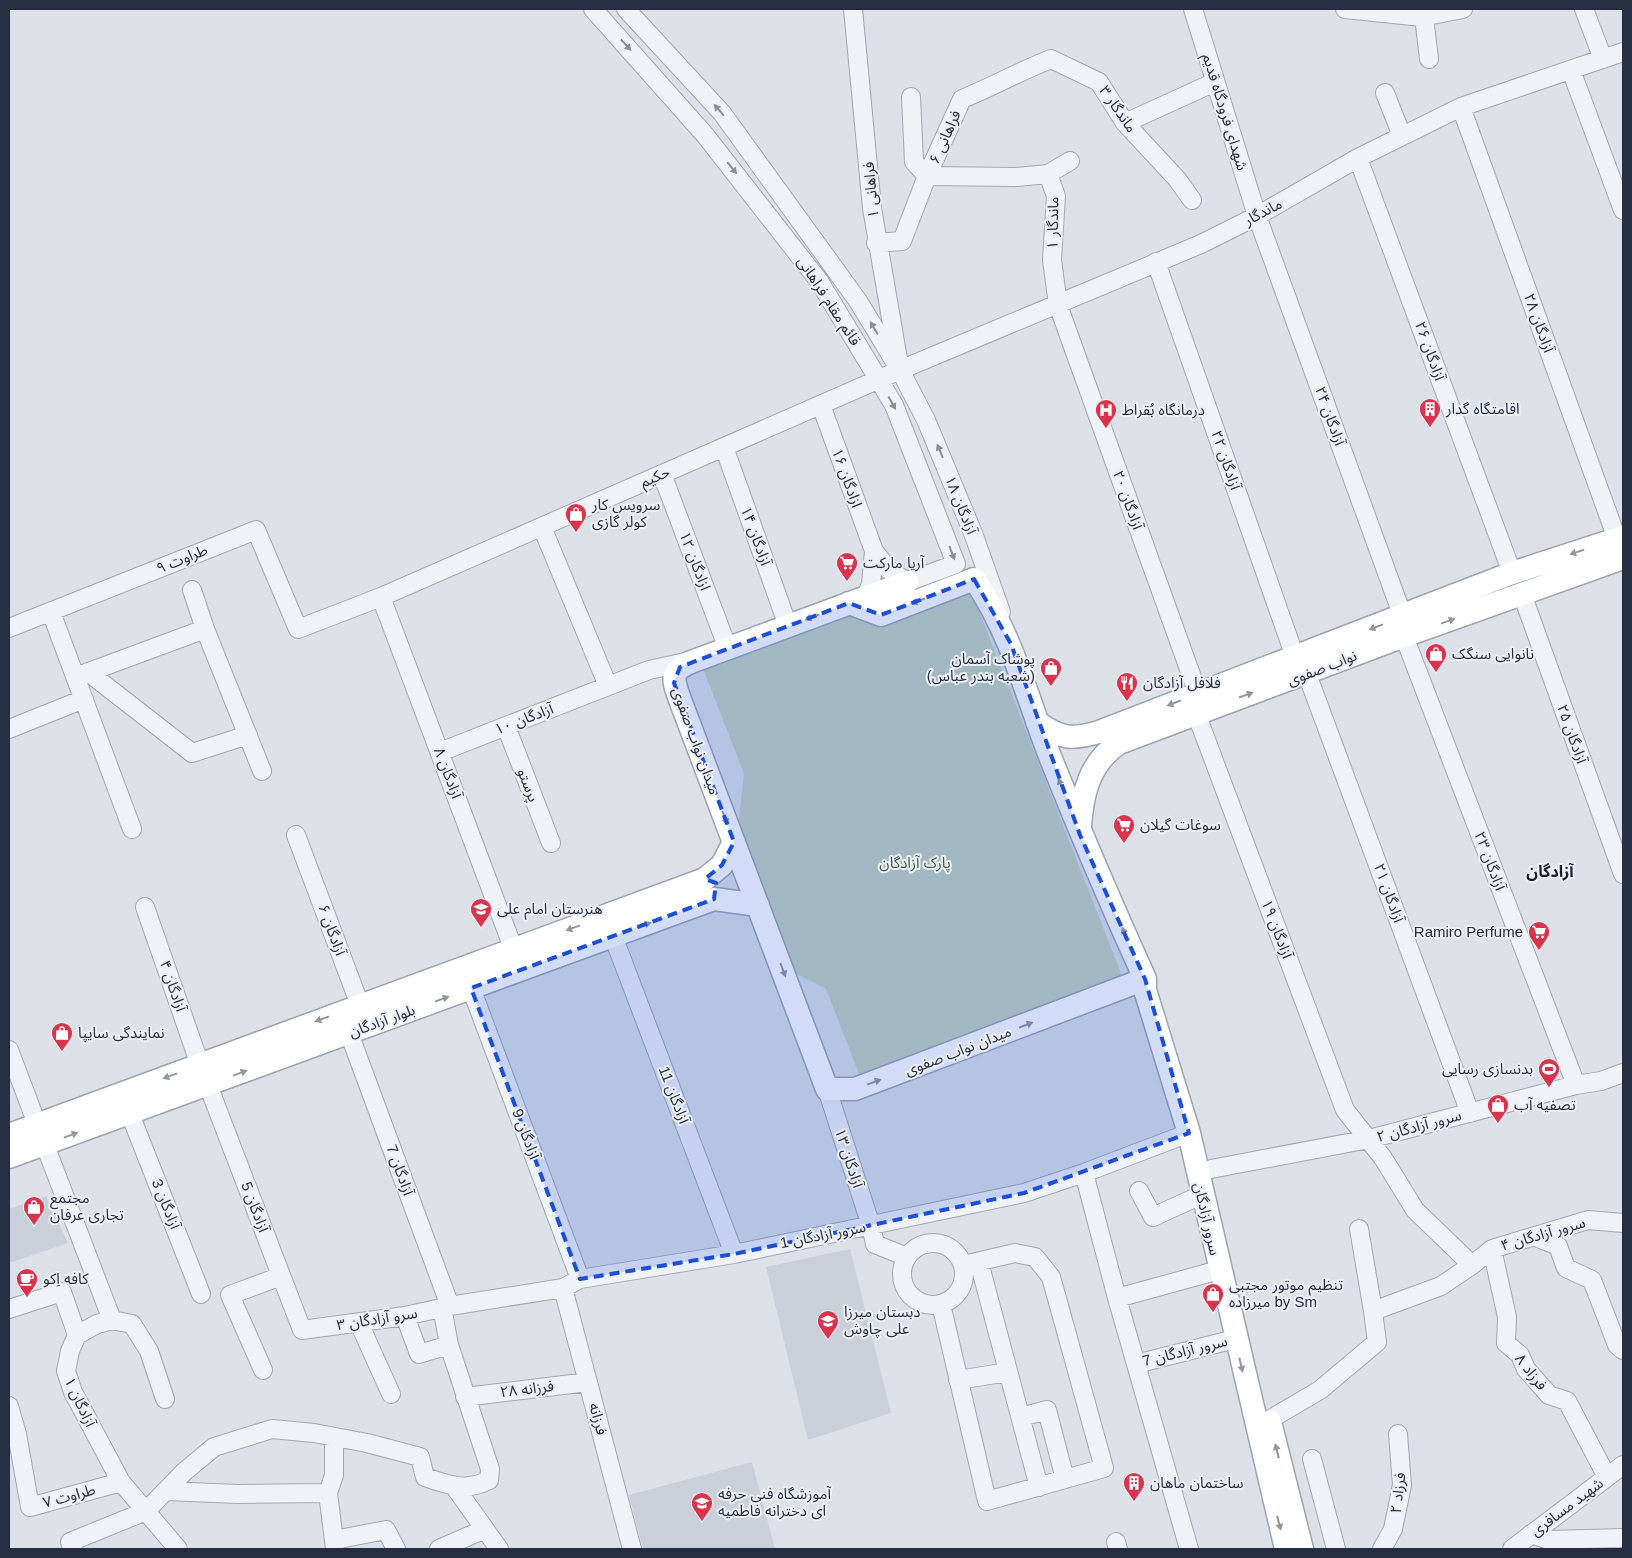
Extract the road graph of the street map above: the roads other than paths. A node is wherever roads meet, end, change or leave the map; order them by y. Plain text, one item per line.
1 (593, 9) edge
2 (626, 9) edge
3 (853, 9) edge
4 (1193, 9) edge
5 (1345, 9) edge
6 (1463, 9) edge
7 (1584, 9) edge
8 (1422, 13) edge
9 (1623, 52) edge
10 (1051, 58) joint
11 (1430, 59) dead end
12 (1603, 59) junction
13 (1571, 70) junction
14 (1215, 82) junction
15 (1385, 92) dead end
16 (911, 97) dead end
17 (1461, 107) junction
18 (1125, 124) junction
19 (1402, 136) junction
20 (1358, 158) junction
21 (1070, 160) dead end
22 (1048, 174) junction
23 (927, 176) junction
24 (1192, 200) dead end
25 (1623, 210) edge
26 (1257, 216) junction
27 (876, 242) junction
28 (1156, 262) junction
29 (1058, 305) junction
30 (900, 370) junction
31 (879, 380) junction
32 (821, 405) junction
33 (724, 447) junction
34 (662, 474) junction
35 (542, 527) junction
36 (1621, 545) edge
37 (874, 551) junction
38 (1512, 573) junction
39 (906, 582) junction
40 (192, 590) dead end
41 (1522, 594) junction
42 (381, 597) junction
43 (858, 600) junction
44 (51, 612) junction
45 (788, 626) junction
46 (1404, 626) junction
47 (9, 628) edge
48 (205, 629) junction
49 (298, 629) joint
50 (1011, 644) junction
51 (728, 649) junction
52 (704, 658) junction
53 (1301, 666) junction
54 (649, 670) junction
55 (81, 675) junction
56 (608, 686) junction
57 (679, 697) junction
58 (84, 699) junction
59 (1197, 703) junction
60 (1037, 722) junction
61 (506, 726) junction
62 (9, 729) edge
63 (248, 735) junction
64 (1105, 740) junction
65 (440, 752) junction
66 (262, 771) dead end
67 (132, 829) dead end
68 (296, 835) dead end
69 (1080, 835) junction
70 (734, 842) junction
71 (551, 844) dead end
72 (1623, 874) edge
73 (710, 889) junction
74 (758, 905) junction
75 (145, 907) dead end
76 (613, 936) junction
77 (518, 960) junction
78 (1150, 982) junction
79 (471, 988) junction
80 (360, 1005) junction
81 (358, 1030) junction
82 (9, 1050) edge
83 (1623, 1073) edge
84 (204, 1075) junction
85 (1576, 1085) junction
86 (827, 1089) junction
87 (1470, 1113) junction
88 (130, 1114) junction
89 (1189, 1133) junction
90 (9, 1135) edge
91 (41, 1135) junction
92 (1369, 1139) junction
93 (9, 1157) edge
94 (1211, 1168) junction
95 (1084, 1173) junction
96 (1139, 1191) dead end
97 (1201, 1194) junction
98 (1623, 1223) edge
99 (871, 1226) junction
100 (1359, 1229) dead end
101 (1536, 1237) junction
102 (1492, 1249) junction
103 (734, 1254) junction
104 (907, 1257) junction
105 (971, 1263) junction
106 (1472, 1265) junction
107 (1219, 1270) junction
108 (281, 1276) junction
109 (580, 1279) junction
110 (563, 1288) junction
111 (201, 1294) dead end
112 (1117, 1298) junction
113 (941, 1304) junction
114 (446, 1307) junction
115 (9, 1309) edge
116 (1373, 1311) junction
117 (405, 1316) junction
118 (112, 1320) junction
119 (359, 1323) junction
120 (302, 1330) joint
121 (78, 1336) junction
122 (1235, 1339) junction
123 (448, 1345) junction
124 (1623, 1350) edge
125 (1136, 1364) junction
126 (263, 1370) dead end
127 (1008, 1372) junction
128 (958, 1380) junction
129 (588, 1382) junction
130 (391, 1394) dead end
131 (465, 1396) junction
132 (165, 1399) dead end
133 (9, 1406) edge
134 (1020, 1417) junction
135 (1262, 1422) junction
136 (1398, 1434) dead end
137 (334, 1437) junction
138 (1312, 1459) dead end
139 (1623, 1465) edge
140 (1608, 1477) junction
141 (1065, 1479) junction
142 (120, 1482) junction
143 (454, 1486) junction
144 (1039, 1486) junction
145 (166, 1491) junction
146 (328, 1493) junction
147 (146, 1511) junction
148 (485, 1529) junction
149 (1531, 1534) junction
150 (1623, 1538) edge
151 (334, 1544) edge
152 (1589, 1544) edge
153 (1550, 1545) edge
154 (73, 1549) edge
155 (178, 1549) edge
156 (396, 1549) edge
157 (439, 1549) edge
158 (499, 1549) edge
159 (632, 1549) edge
160 (1189, 1549) edge
161 (1286, 1549) edge
162 (1302, 1549) edge
163 (1336, 1549) edge
164 (1382, 1549) edge
165 (1512, 1549) edge

1 -> 31 street, قائم مقام فراهانی
30 -> 2 street, قائم مقام فراهانی
3 - 27 street, فراهانی ۱
4 - 14 street, شهدای فرودگاه قدیم
5 - 8 street
6 - 8 street
7 - 12 street
8 - 11 street
9 - 12 street, ماندگار
10 - 18 street, ماندگار ۳
10 - 23 street, فراهانی ۶
12 - 13 street, ماندگار
13 - 17 street, ماندگار
13 - 25 street
14 - 18 street
14 - 26 street, شهدای فرودگاه قدیم
15 - 19 street
16 - 23 street
17 - 19 street, ماندگار
17 - 36 street, آزادگان ۲۸
18 - 24 street, ماندگار ۳
19 - 20 street, ماندگار
20 - 26 street, ماندگار
20 - 38 street, آزادگان ۲۶
21 - 22 street
22 - 23 street, ماندگار ۱
22 - 29 street, ماندگار ۱
23 - 27 street, فراهانی ۶
26 - 28 street, ماندگار
26 - 46 street, آزادگان ۲۴
27 - 30 street, فراهانی ۱
28 - 29 street, ماندگار
28 - 53 street, آزادگان ۲۲
29 - 30 street, ماندگار
29 - 59 street, آزادگان ۲۰
30 - 31 street, حکیم
50 -> 30 street, آزادگان ۱۸
31 - 32 street, حکیم
31 -> 39 street, قائم مقام فراهانی
32 - 33 street, حکیم
32 - 37 street, ازادگان ۱۶
33 - 34 street, حکیم
33 - 45 street, آزادگان ۱۴
34 - 35 street, حکیم
34 - 51 street, ازادگان ۱۲
35 - 42 street, حکیم
35 - 56 street
36 -> 38 main road, نواب صفوی
36 - 41 main road, نواب صفوی
37 - 39 street, ازادگان ۱۶
37 - 43 street, ازادگان ۱۶
38 - 46 main road, نواب صفوی
39 - 43 main road, میدان نواب صفوی
40 - 48 street
46 -> 41 main road, نواب صفوی
41 - 72 street, آزادگان ۲۵
42 - 49 street, حکیم
42 - 65 street, آزادگان ۸
43 -> 45 main road, میدان نواب صفوی
50 -> 43 main road
44 - 47 street, طراوت ۹
44 - 49 street, طراوت ۹
44 - 55 street
45 - 51 main road, میدان نواب صفوی
46 - 53 main road, نواب صفوی
46 - 85 street, آزادگان ۲۳
48 - 55 street
48 - 63 street
50 - 60 main road
51 - 52 main road, میدان نواب صفوی
52 - 54 street, آزادگان ۱۰
52 - 57 main road, میدان نواب صفوی
53 - 59 main road, نواب صفوی
53 - 87 street, آزادگان ۲۱
54 - 56 street, آزادگان ۱۰
54 - 57 street
55 - 58 street
55 - 63 street
56 - 61 street, آزادگان ۱۰
57 -> 70 main road, میدان نواب صفوی
58 - 62 street
58 - 67 street
59 - 64 main road, نواب صفوی
59 - 92 street, آزادگان ۱۹
60 - 64 main road, نواب صفوی
69 -> 60 main road
61 - 65 street, آزادگان ۱۰
61 - 71 street, پرستو
63 - 66 street
64 - 69 main road, نواب صفوی
65 - 77 street, آزادگان ۸
68 - 80 street, آزادگان ۶
78 -> 69 main road
70 - 73 main road, بلوار آزادگان
70 - 74 main road, میدان نواب صفوی
73 - 74 main road, بلوار آزادگان
76 -> 73 main road, بلوار آزادگان
73 -> 77 main road, بلوار آزادگان
74 -> 86 main road, میدان نواب صفوی
75 - 84 street, آزادگان ۴
76 - 77 main road, بلوار آزادگان
76 - 103 street, آزادگان 11
77 - 79 main road, بلوار آزادگان
77 - 80 main road, بلوار آزادگان
86 -> 78 main road, میدان نواب صفوی
78 - 89 main road, سرور آزادگان
78 - 94 main road, سرور آزادگان
81 -> 79 main road, بلوار آزادگان
79 - 109 street, آزادگان 9
80 - 81 street, آزادگان ۶
80 -> 84 main road, بلوار آزادگان
84 -> 81 main road, بلوار آزادگان
81 - 114 street, آزادگان 7
82 - 91 street
83 - 85 street, سرور آزادگان ۲
84 - 88 main road, بلوار آزادگان
84 -> 91 main road, بلوار آزادگان
84 - 108 street, آزادگان 5
85 - 87 street, سرور آزادگان ۲
86 - 99 street, آزادگان ۱۳
87 - 92 street, سرور آزادگان ۲
91 -> 88 main road, بلوار آزادگان
88 - 111 street, آزادگان 3
89 - 95 street, سرور آزادگان 1
89 - 97 main road, سرور آزادگان
90 - 91 main road, بلوار آزادگان
91 - 93 main road, بلوار آزادگان
91 - 118 street
92 - 94 street, سرور آزادگان ۲
92 - 106 street, آزادگان ۱۹
94 - 135 main road, سرور آزادگان
95 - 99 street, سرور آزادگان 1
95 - 112 street
96 - 97 street
97 - 107 main road, سرور آزادگان
98 - 101 street, سرور آزادگان ۴
99 - 103 street, سرور آزادگان 1
99 - 104 street, آزادگان ۱۳
100 - 116 street
101 - 102 street, سرور آزادگان ۴
101 - 124 street
102 - 106 street, سرور آزادگان ۴
102 - 140 street, فرزاد ۸
103 - 109 street, سرور آزادگان 1
104 - 105 street
104 - 113 street
105 - 113 street
105 - 127 street
105 - 141 street
106 - 116 street, سرور آزادگان ۴
107 - 112 street
107 - 122 main road, سرور آزادگان
108 - 120 street, آزادگان 5
108 - 126 street
109 - 110 street, سرور آزادگان 1
110 - 114 street, سرور آزادگان 1
110 - 129 street, فرزانه
112 - 125 street
113 - 128 street
114 - 117 street, سرو آزادگان ۳
114 - 123 street, آزادگان 7
115 - 121 street
116 - 135 street
117 - 119 street, سرو آزادگان ۳
117 - 123 street
118 - 121 street
118 - 132 street
119 - 120 street, سرو آزادگان ۳
119 - 130 street
121 - 142 street, آزادگان ۱
122 - 125 street, سرور آزادگان 7
122 -> 135 main road, سرور آزادگان
123 - 131 street, آزادگان 7
125 - 160 street
127 - 128 street
127 - 134 street
128 - 144 street
129 - 131 street, فرزانه ۲۸
129 - 159 street, فرزانه
131 - 143 street, آزادگان 7
133 - 142 street, طراوت ۷
134 - 141 street
134 - 144 street
135 -> 161 main road, سرور آزادگان
162 -> 135 main road, سرور آزادگان
136 - 164 street, فرزاد ۲
137 - 143 street
137 - 145 street
137 - 146 street
138 - 163 street
139 - 140 street, شهید مسافری
140 - 149 street, شهید مسافری
141 - 144 street
142 - 147 street, آزادگان ۱
143 - 148 street
145 - 146 street
145 - 147 street
146 - 151 street
147 - 154 street
147 - 155 street, آزادگان ۱
148 - 157 street
148 - 158 street
149 - 153 street
149 - 165 street, شهید مسافری
150 - 152 street
151 - 156 street
152 - 153 street

